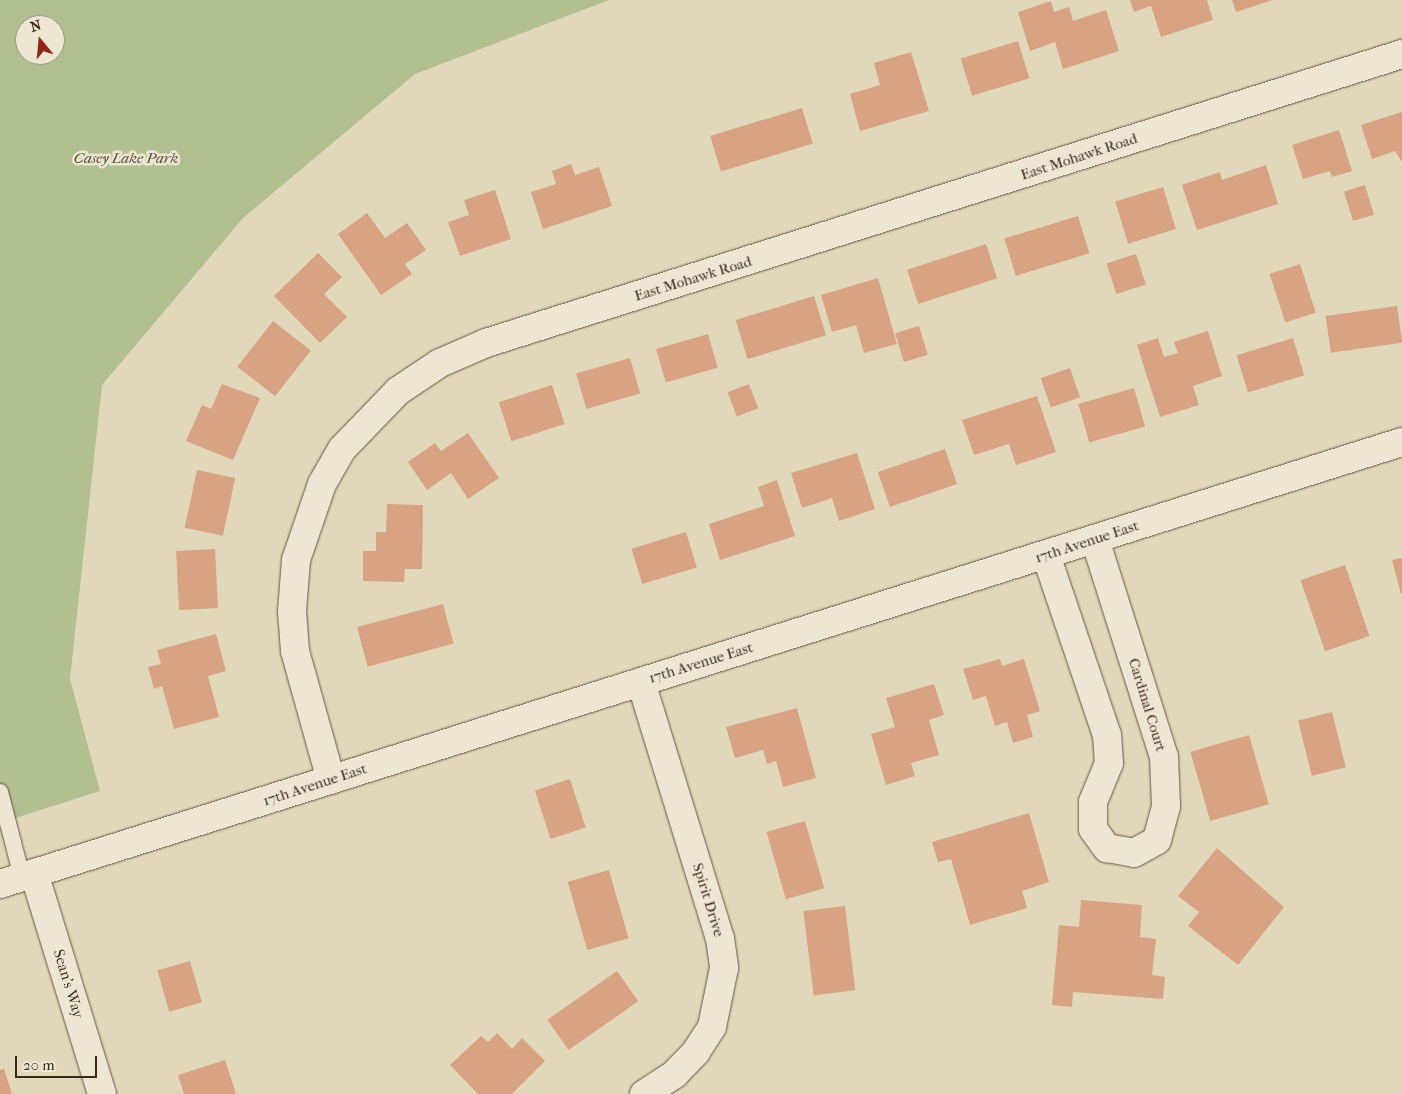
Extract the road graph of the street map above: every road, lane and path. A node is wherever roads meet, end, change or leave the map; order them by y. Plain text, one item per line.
1 (1402, 54) edge
2 (1402, 442) edge
3 (1095, 539) junction
4 (1046, 554) junction
5 (640, 682) junction
6 (331, 780) junction
7 (0, 792) edge
8 (19, 878) edge
9 (102, 1094) edge
10 (644, 1094) edge

1 - 6 street, East Mohawk Road
2 - 3 street, 17th Avenue East
3 - 4 street, 17th Avenue East
3 - 4 street, Cardinal Court
4 - 5 street, 17th Avenue East
5 - 6 street, 17th Avenue East
5 - 10 street, Spirit Drive
6 - 8 street, 17th Avenue East
7 - 8 lane
8 - 9 street, Sean's Way

